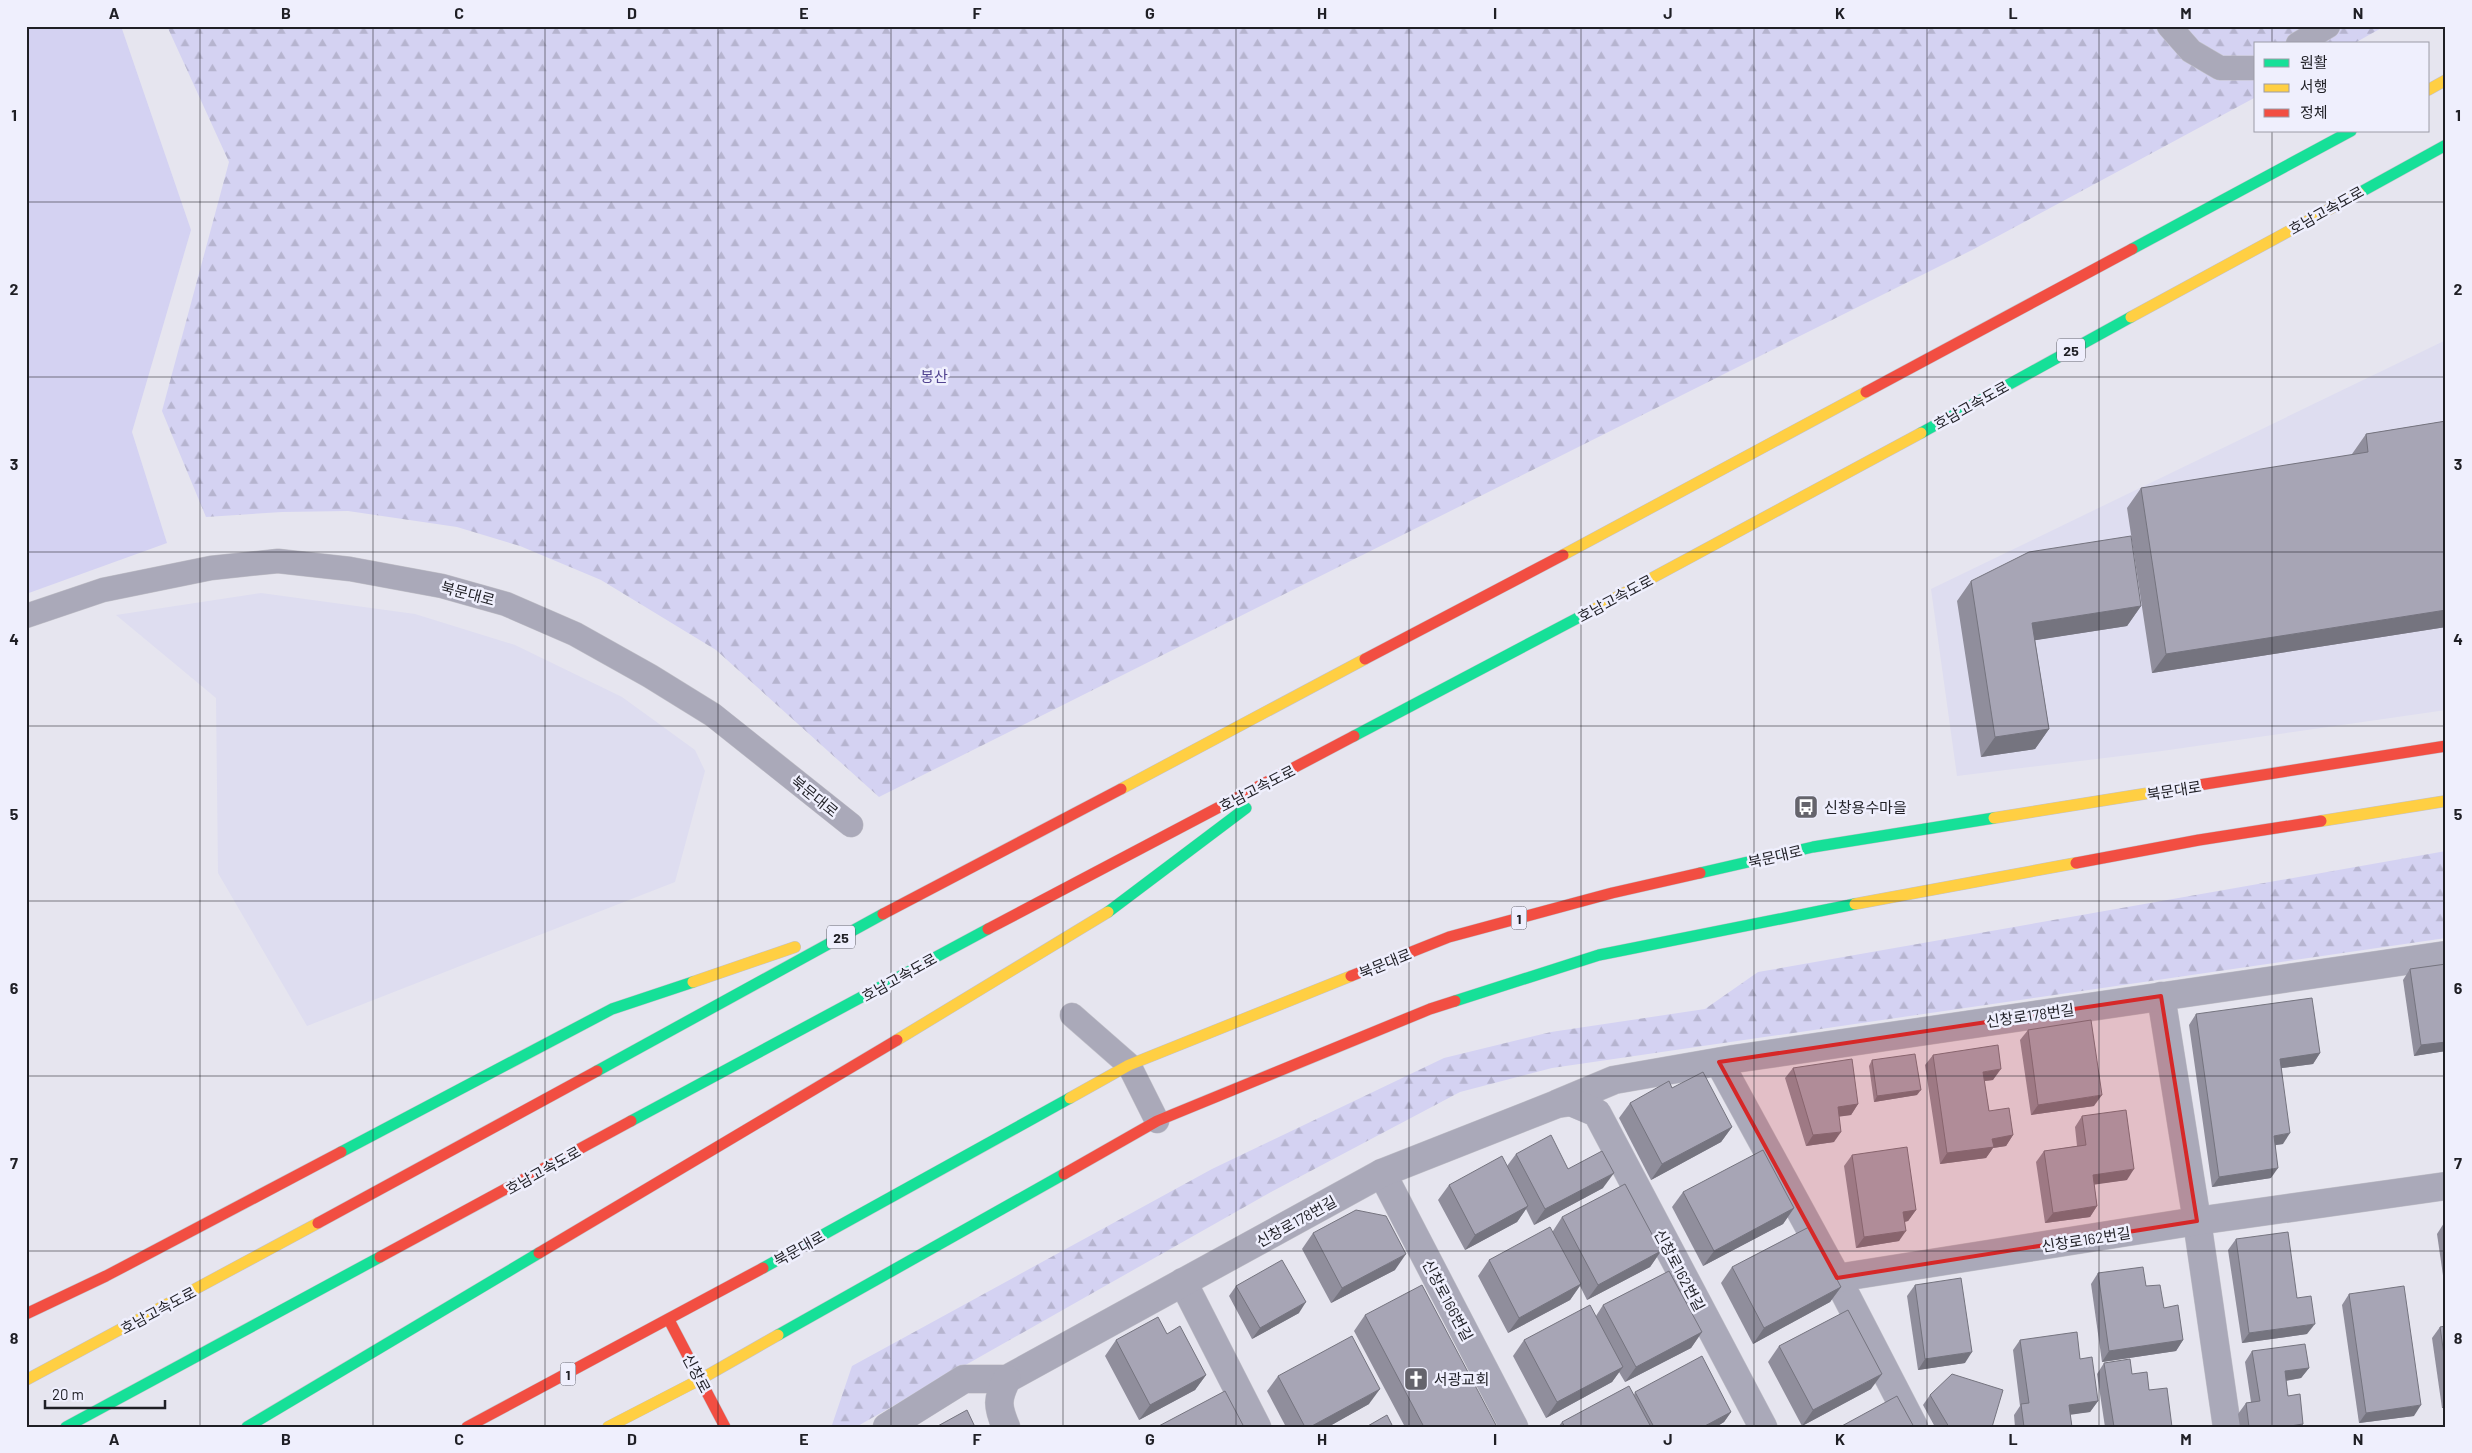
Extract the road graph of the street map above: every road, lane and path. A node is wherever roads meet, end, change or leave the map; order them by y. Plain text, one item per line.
1 (2169, 26) edge
2 (2328, 26) edge
3 (2301, 42) edge
4 (2254, 68) edge
5 (2446, 80) edge
6 (2430, 89) edge
7 (2349, 132) edge
8 (2446, 145) edge
9 (26, 616) edge
10 (2446, 746) edge
11 (1308, 761) junction
12 (2446, 801) edge
13 (851, 825) dead end
14 (865, 924) junction
15 (2446, 955) edge
16 (2161, 996) junction
17 (1072, 1015) dead end
18 (1719, 1062) junction
19 (1129, 1065) junction
20 (1557, 1104) junction
21 (1597, 1113) joint
22 (1157, 1121) junction
23 (1382, 1174) junction
24 (2446, 1186) edge
25 (2197, 1221) junction
26 (1837, 1278) junction
27 (1183, 1282) junction
28 (26, 1314) edge
29 (669, 1320) junction
30 (701, 1379) junction
31 (1007, 1379) junction
32 (26, 1380) edge
33 (66, 1427) edge
34 (246, 1427) edge
35 (467, 1427) edge
36 (608, 1427) edge
37 (725, 1427) edge
38 (887, 1427) edge
39 (1006, 1427) edge
40 (1257, 1427) edge
41 (1514, 1427) edge
42 (1763, 1427) edge
43 (1914, 1427) edge
44 (2227, 1427) edge

1 - 4 lane
2 - 3 lane
5 - 6 main road
7 - 14 main road, 호남고속도로 / 25
8 - 11 main road, 호남고속도로 / 25
9 - 13 lane, 북문대로
10 - 19 main road, 북문대로 / 1
11 - 33 main road, 호남고속도로 / 25
11 - 34 main road
12 - 22 main road
14 - 28 main road
14 - 32 main road, 호남고속도로 / 25
15 - 16 street, 신창로178번길
16 - 18 street, 신창로178번길
16 - 25 street
17 - 19 lane
18 - 20 street, 신창로178번길
18 - 26 street
19 - 22 lane
19 - 29 main road, 북문대로 / 1
20 - 21 street, 신창로178번길
20 - 23 street, 신창로178번길
21 - 42 street, 신창로162번길
22 - 30 main road
23 - 27 street, 신창로178번길
23 - 41 street, 신창로166번길
24 - 25 street, 신창로162번길
25 - 26 street, 신창로162번길
25 - 44 street
26 - 43 street
27 - 31 street, 신창로178번길
27 - 40 street
29 - 30 main road, 신창로
29 - 35 main road, 북문대로 / 1
30 - 36 main road
30 - 37 main road, 신창로
31 - 38 street
31 - 39 street

